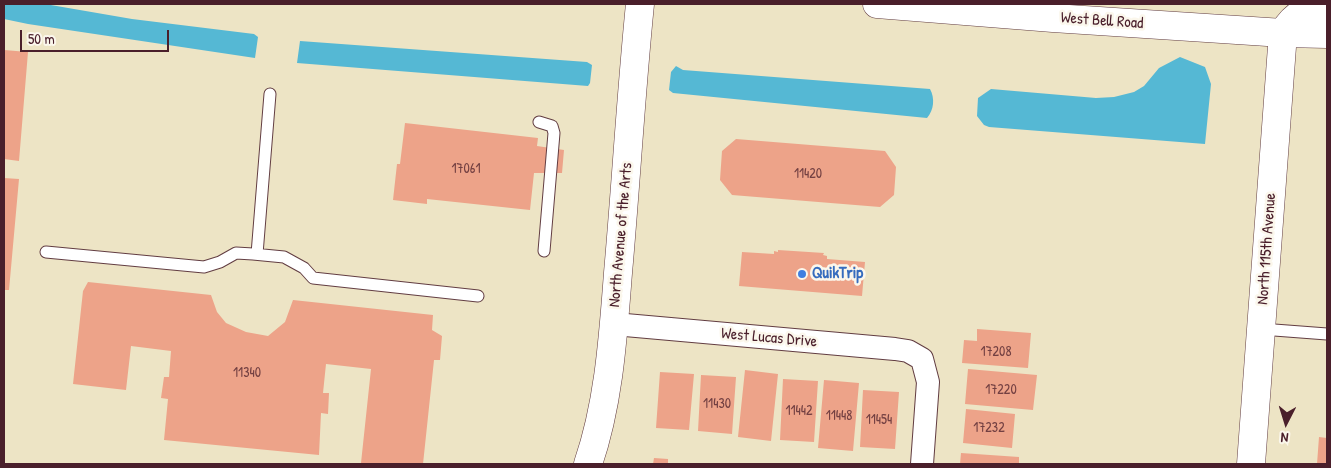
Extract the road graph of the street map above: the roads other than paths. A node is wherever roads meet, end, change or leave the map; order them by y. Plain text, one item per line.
1 (640, 4) edge
2 (877, 4) edge
3 (1327, 11) edge
4 (1283, 33) junction
5 (1327, 34) edge
6 (270, 94) dead end
7 (540, 122) dead end
8 (544, 251) dead end
9 (46, 252) dead end
10 (258, 254) junction
11 (478, 296) dead end
12 (614, 324) junction
13 (1261, 329) junction
14 (1327, 334) edge
15 (588, 464) edge
16 (922, 464) edge
17 (1251, 464) edge

1 - 12 street, North Avenue of the Arts
2 - 4 street, West Bell Road
3 - 4 street
4 - 5 street, West Bell Road
4 - 13 street, North 115th Avenue
6 - 10 lane
7 - 8 lane
9 - 10 lane
10 - 11 lane
12 - 15 street, North Avenue of the Arts
12 - 16 street, West Lucas Drive
13 - 14 lane
13 - 17 street, North 115th Avenue

